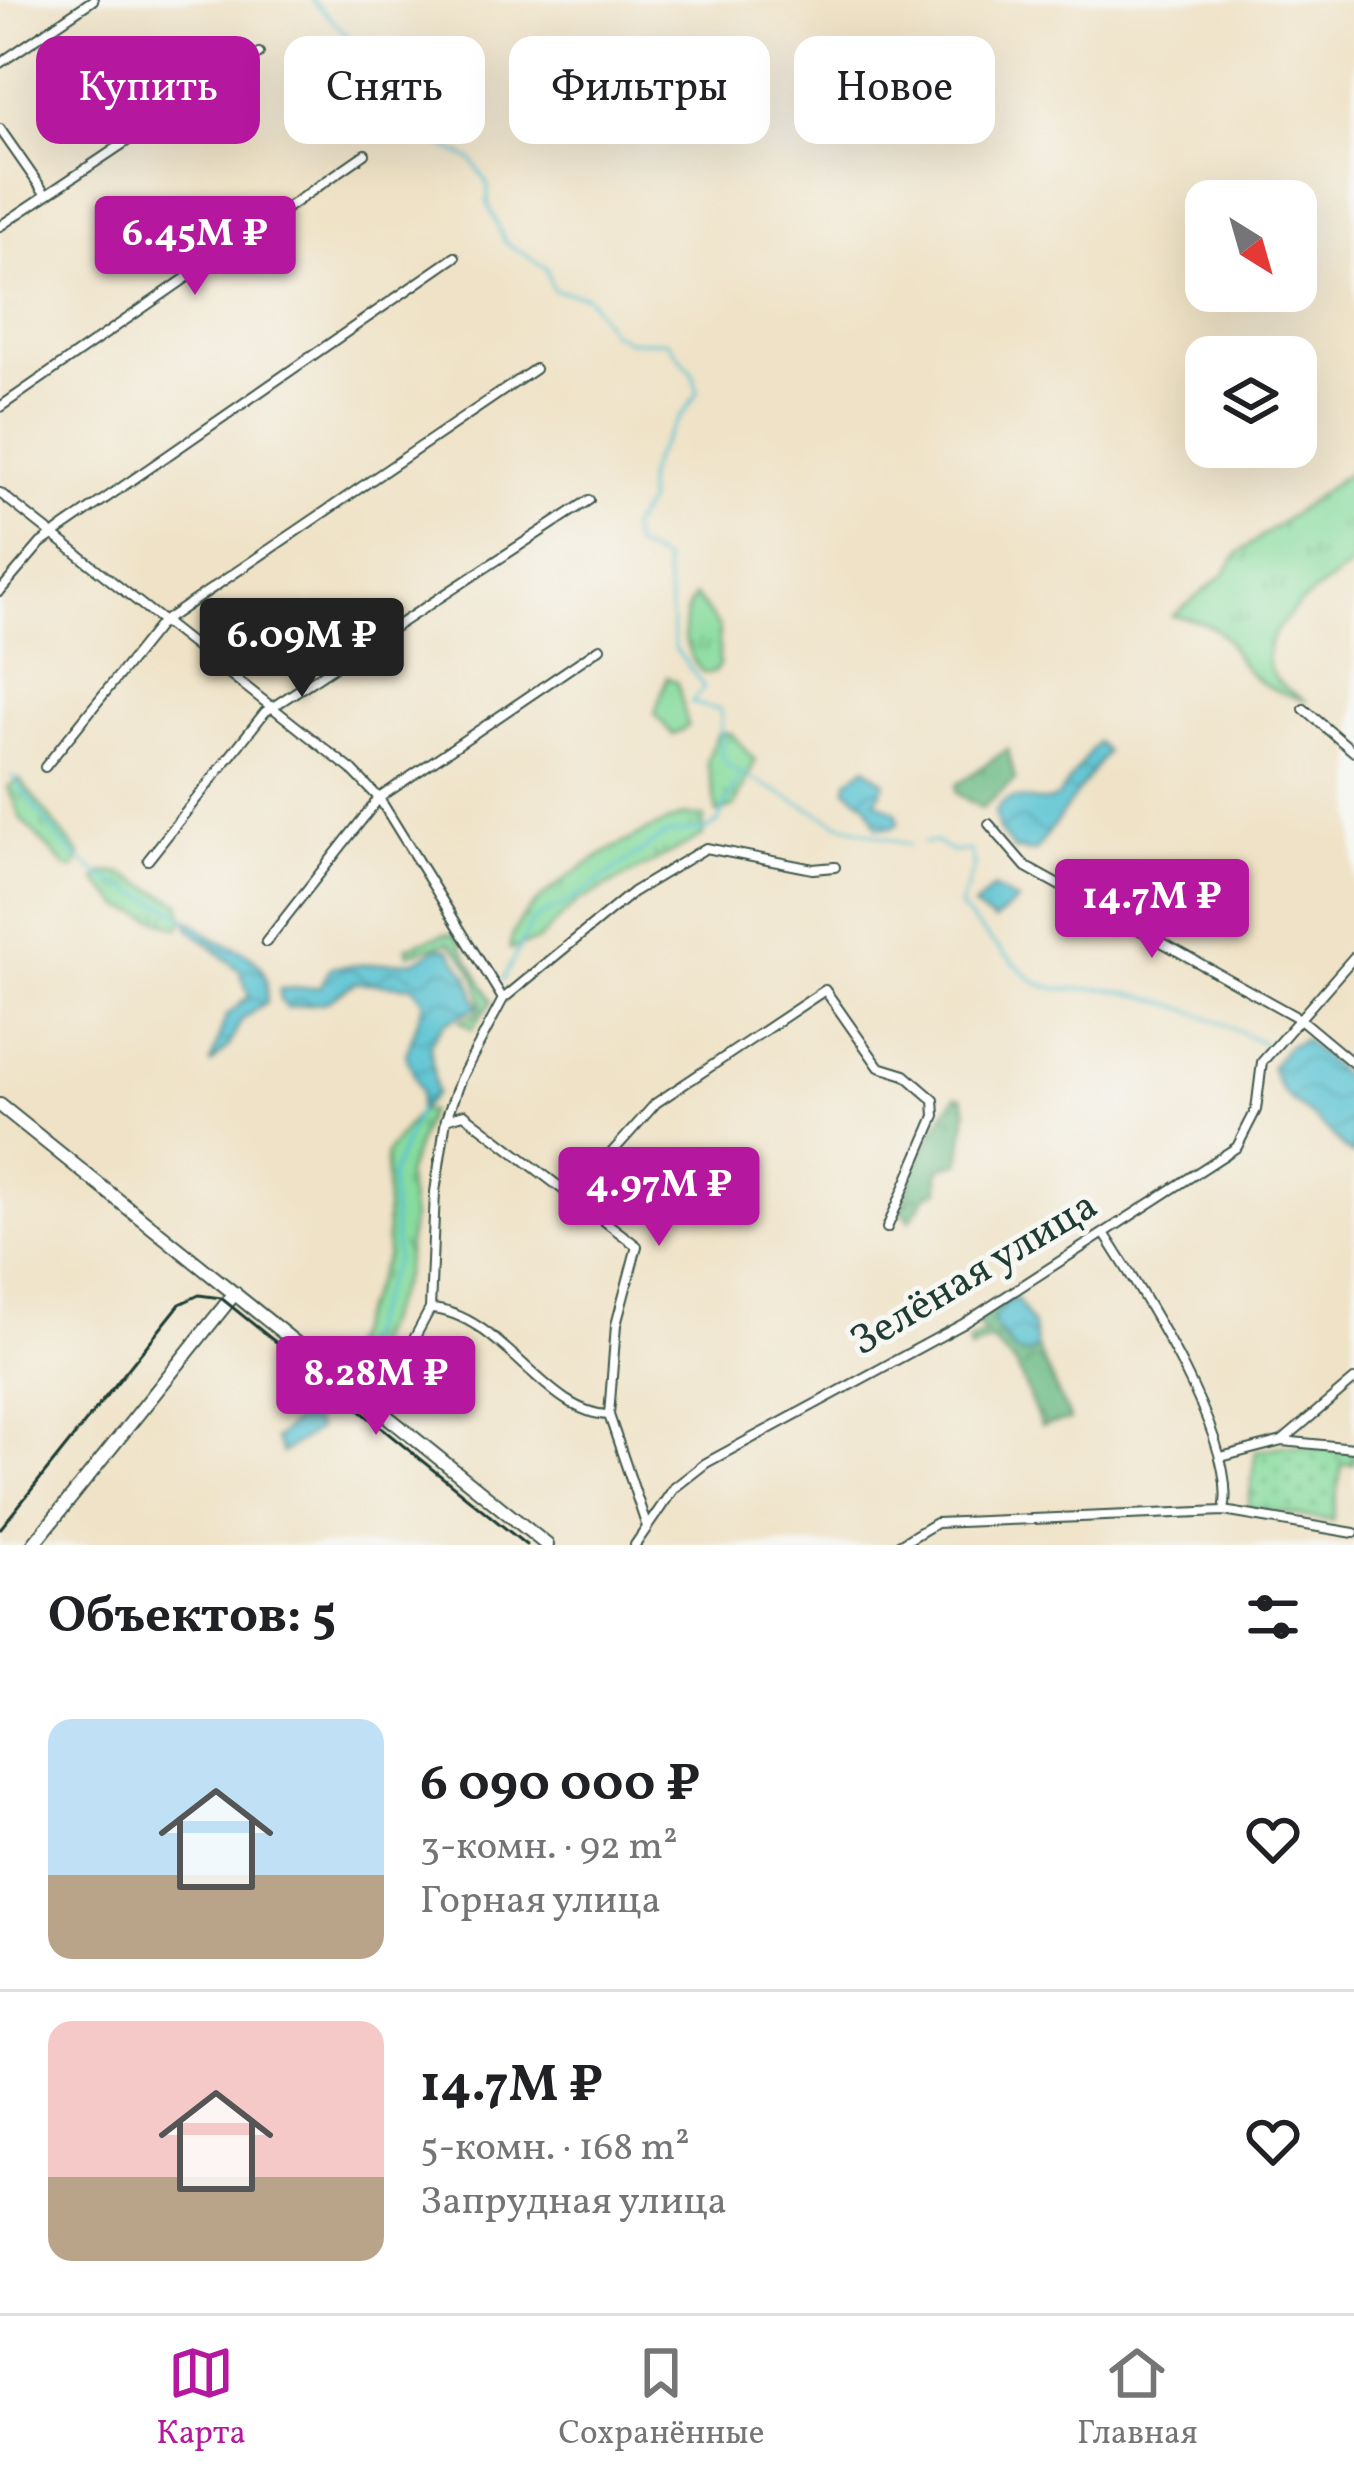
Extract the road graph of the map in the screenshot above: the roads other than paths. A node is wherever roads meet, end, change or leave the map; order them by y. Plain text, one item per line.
1 (93, 0) edge
2 (0, 63) edge
3 (0, 129) edge
4 (122, 144) edge
5 (365, 154) dead end
6 (46, 195) junction
7 (0, 226) edge
8 (455, 257) dead end
9 (535, 369) dead end
10 (0, 407) edge
11 (0, 493) edge
12 (589, 500) dead end
13 (51, 536) junction
14 (0, 590) edge
15 (161, 622) junction
16 (600, 648) dead end
17 (275, 706) junction
18 (1304, 709) dead end
19 (1354, 752) edge
20 (45, 767) dead end
21 (379, 798) junction
22 (989, 824) dead end
23 (148, 860) dead end
24 (835, 867) dead end
25 (266, 942) dead end
26 (1354, 957) edge
27 (503, 999) junction
28 (1300, 1018) junction
29 (1354, 1064) edge
30 (0, 1105) edge
31 (446, 1119) junction
32 (574, 1195) junction
33 (887, 1228) dead end
34 (1104, 1233) junction
35 (235, 1293) junction
36 (430, 1309) junction
37 (1354, 1380) edge
38 (377, 1408) junction
39 (609, 1415) junction
40 (1282, 1441) junction
41 (1354, 1448) edge
42 (1221, 1456) junction
43 (1224, 1511) junction
44 (647, 1525) junction
45 (1354, 1533) edge
46 (33, 1545) edge
47 (547, 1545) edge
48 (635, 1545) edge
49 (899, 1545) edge

1 - 2 street
3 - 6 street
4 - 6 street
5 - 10 street
6 - 7 street
8 - 13 street
9 - 15 street
11 - 13 street
12 - 17 street
13 - 14 street
13 - 15 street
15 - 17 street
15 - 20 street
16 - 21 street
17 - 21 street
17 - 23 street
18 - 19 street
21 - 25 street
21 - 27 street
22 - 28 street
24 - 27 street
26 - 28 street, Зелёная улица
27 - 31 street
28 - 29 street
28 - 34 street, Зелёная улица
30 - 35 main road
31 - 32 street
31 - 36 street
32 - 33 street
32 - 39 street
34 - 42 street
34 - 44 street, Зелёная улица
35 - 38 main road
35 - 46 main road
36 - 38 street
36 - 39 street
37 - 40 street
38 - 47 main road
39 - 44 street
40 - 41 street
40 - 42 street
42 - 43 street
43 - 45 street
43 - 49 street
44 - 48 street, Зелёная улица

